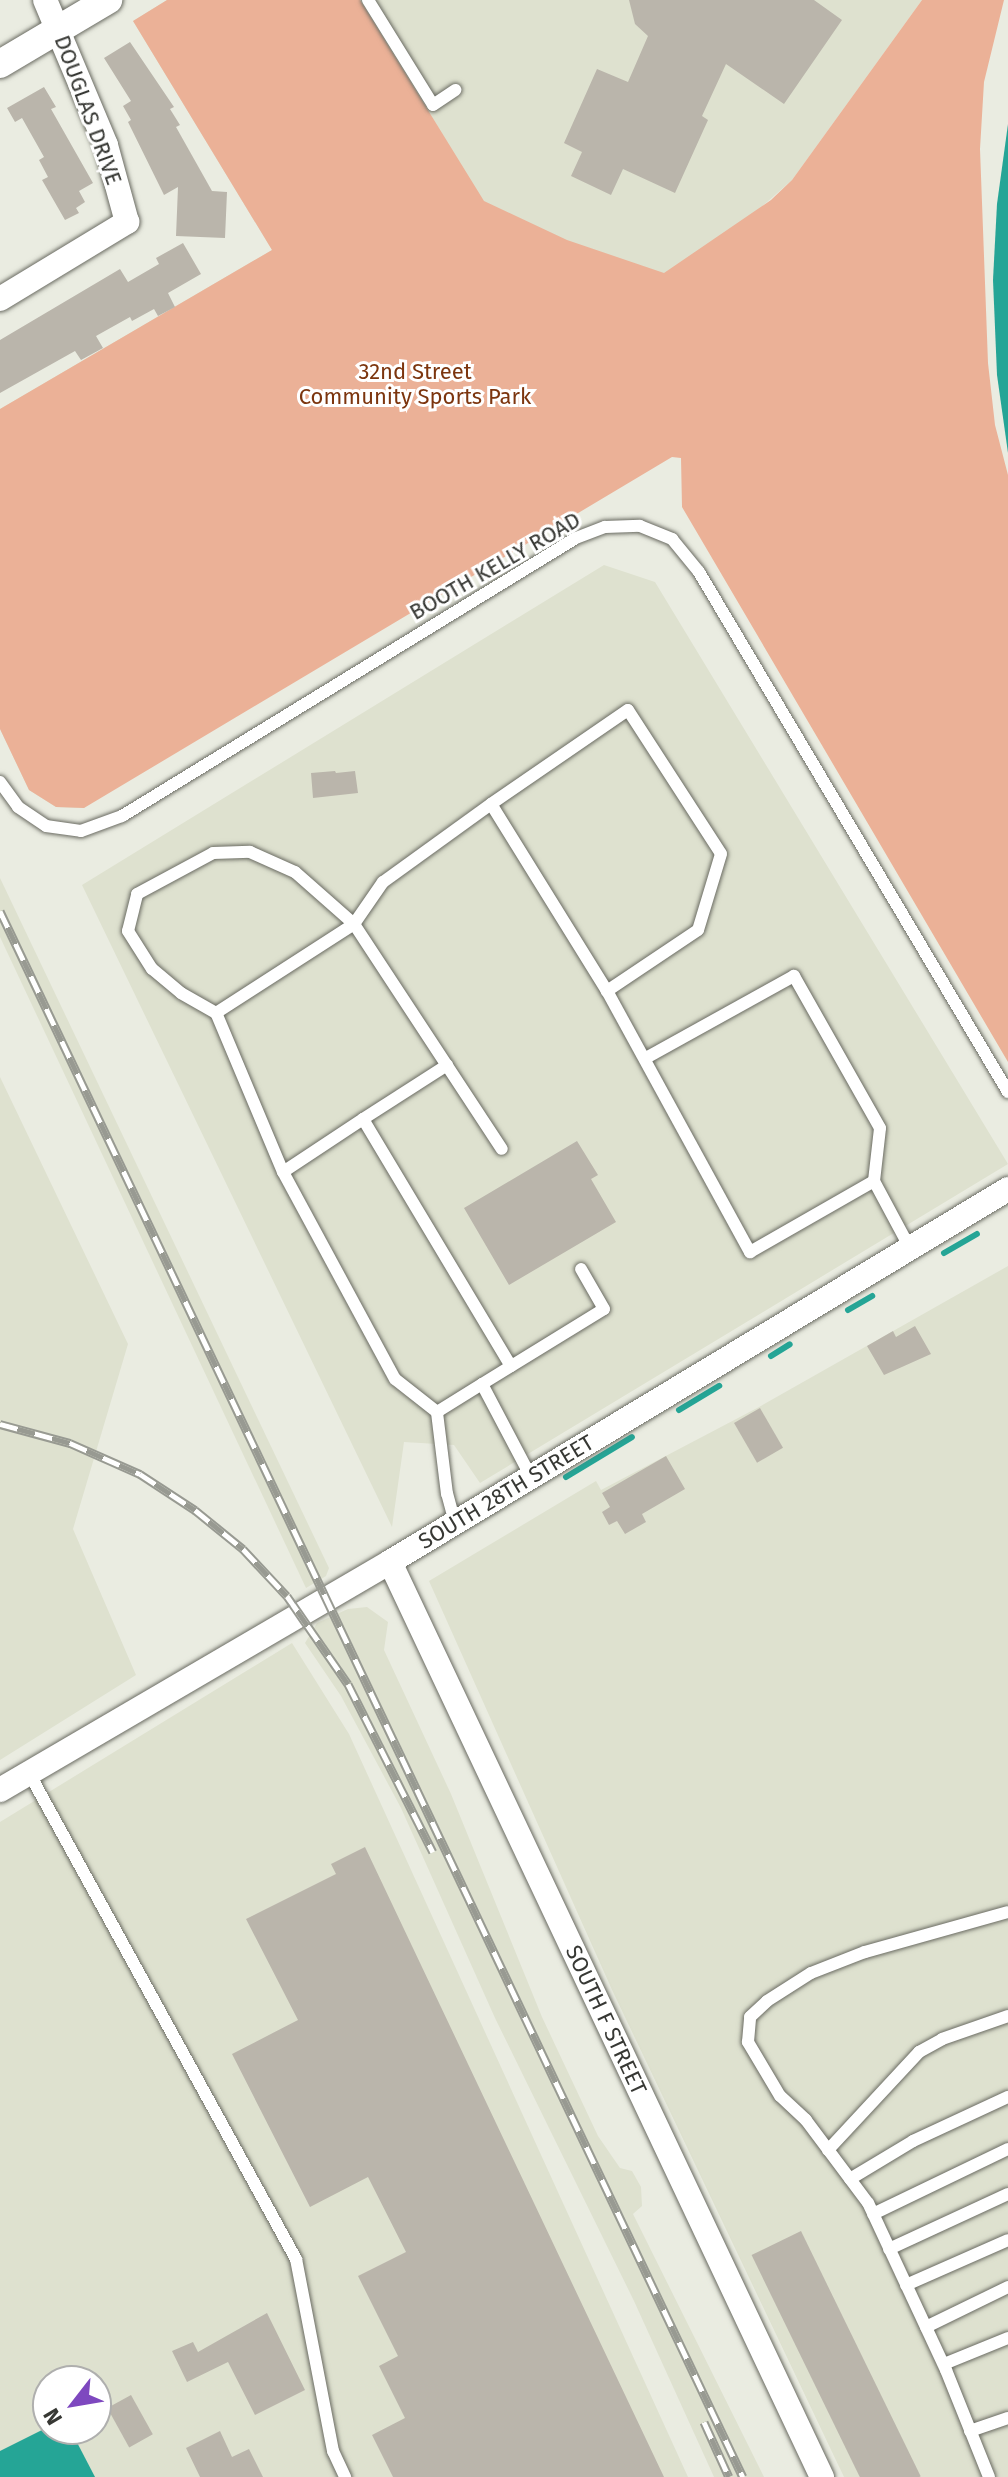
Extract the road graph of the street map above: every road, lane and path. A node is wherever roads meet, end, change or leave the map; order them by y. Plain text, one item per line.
1 (45, 0) edge
2 (108, 0) edge
3 (368, 0) edge
4 (59, 29) junction
5 (0, 64) edge
6 (455, 90) dead end
7 (0, 299) edge
8 (0, 782) edge
9 (491, 804) junction
10 (354, 924) junction
11 (607, 991) junction
12 (216, 1013) junction
13 (646, 1058) junction
14 (447, 1065) junction
15 (1008, 1092) edge
16 (363, 1119) junction
17 (502, 1149) dead end
18 (283, 1172) junction
19 (874, 1181) junction
20 (1008, 1189) edge
21 (910, 1248) junction
22 (581, 1269) dead end
23 (511, 1366) junction
24 (482, 1384) junction
25 (437, 1412) junction
26 (531, 1477) junction
27 (455, 1523) junction
28 (390, 1562) junction
29 (29, 1773) junction
30 (0, 1790) edge
31 (1008, 1912) edge
32 (1008, 2016) edge
33 (1008, 2097) edge
34 (1008, 2149) edge
35 (828, 2150) junction
36 (850, 2179) junction
37 (1008, 2194) edge
38 (873, 2214) junction
39 (1008, 2240) edge
40 (889, 2249) junction
41 (906, 2285) junction
42 (1008, 2287) edge
43 (926, 2327) junction
44 (1008, 2338) edge
45 (944, 2364) junction
46 (1008, 2418) edge
47 (970, 2431) junction
48 (345, 2477) edge
49 (822, 2477) edge
50 (989, 2477) edge

1 - 4 street, DOUGLAS DRIVE
2 - 4 street
3 - 6 lane
4 - 5 street
4 - 7 street, DOUGLAS DRIVE
8 - 15 lane, BOOTH KELLY ROAD
9 - 10 lane
9 - 11 lane
9 - 11 lane
10 - 12 lane
10 - 12 lane
10 - 14 lane
11 - 13 lane
12 - 18 lane
13 - 19 lane
13 - 19 lane
14 - 16 lane
14 - 17 lane
16 - 18 lane
16 - 23 lane
18 - 25 lane
19 - 21 lane
20 - 21 street, SOUTH 28TH STREET
21 - 26 street, SOUTH 28TH STREET
22 - 23 lane
23 - 24 lane
24 - 25 lane
24 - 26 lane
25 - 27 lane
26 - 27 street, SOUTH 28TH STREET
27 - 28 street, SOUTH 28TH STREET
28 - 29 street, SOUTH 28TH STREET
28 - 49 street, SOUTH F STREET
29 - 30 street, SOUTH 28TH STREET
29 - 48 lane
31 - 35 lane
32 - 35 lane
33 - 36 lane
34 - 38 lane
35 - 36 lane
36 - 38 lane
37 - 40 lane
38 - 40 lane
39 - 41 lane
40 - 41 lane
41 - 43 lane
42 - 43 lane
43 - 45 lane
44 - 45 lane
45 - 47 lane
46 - 47 lane
47 - 50 lane

